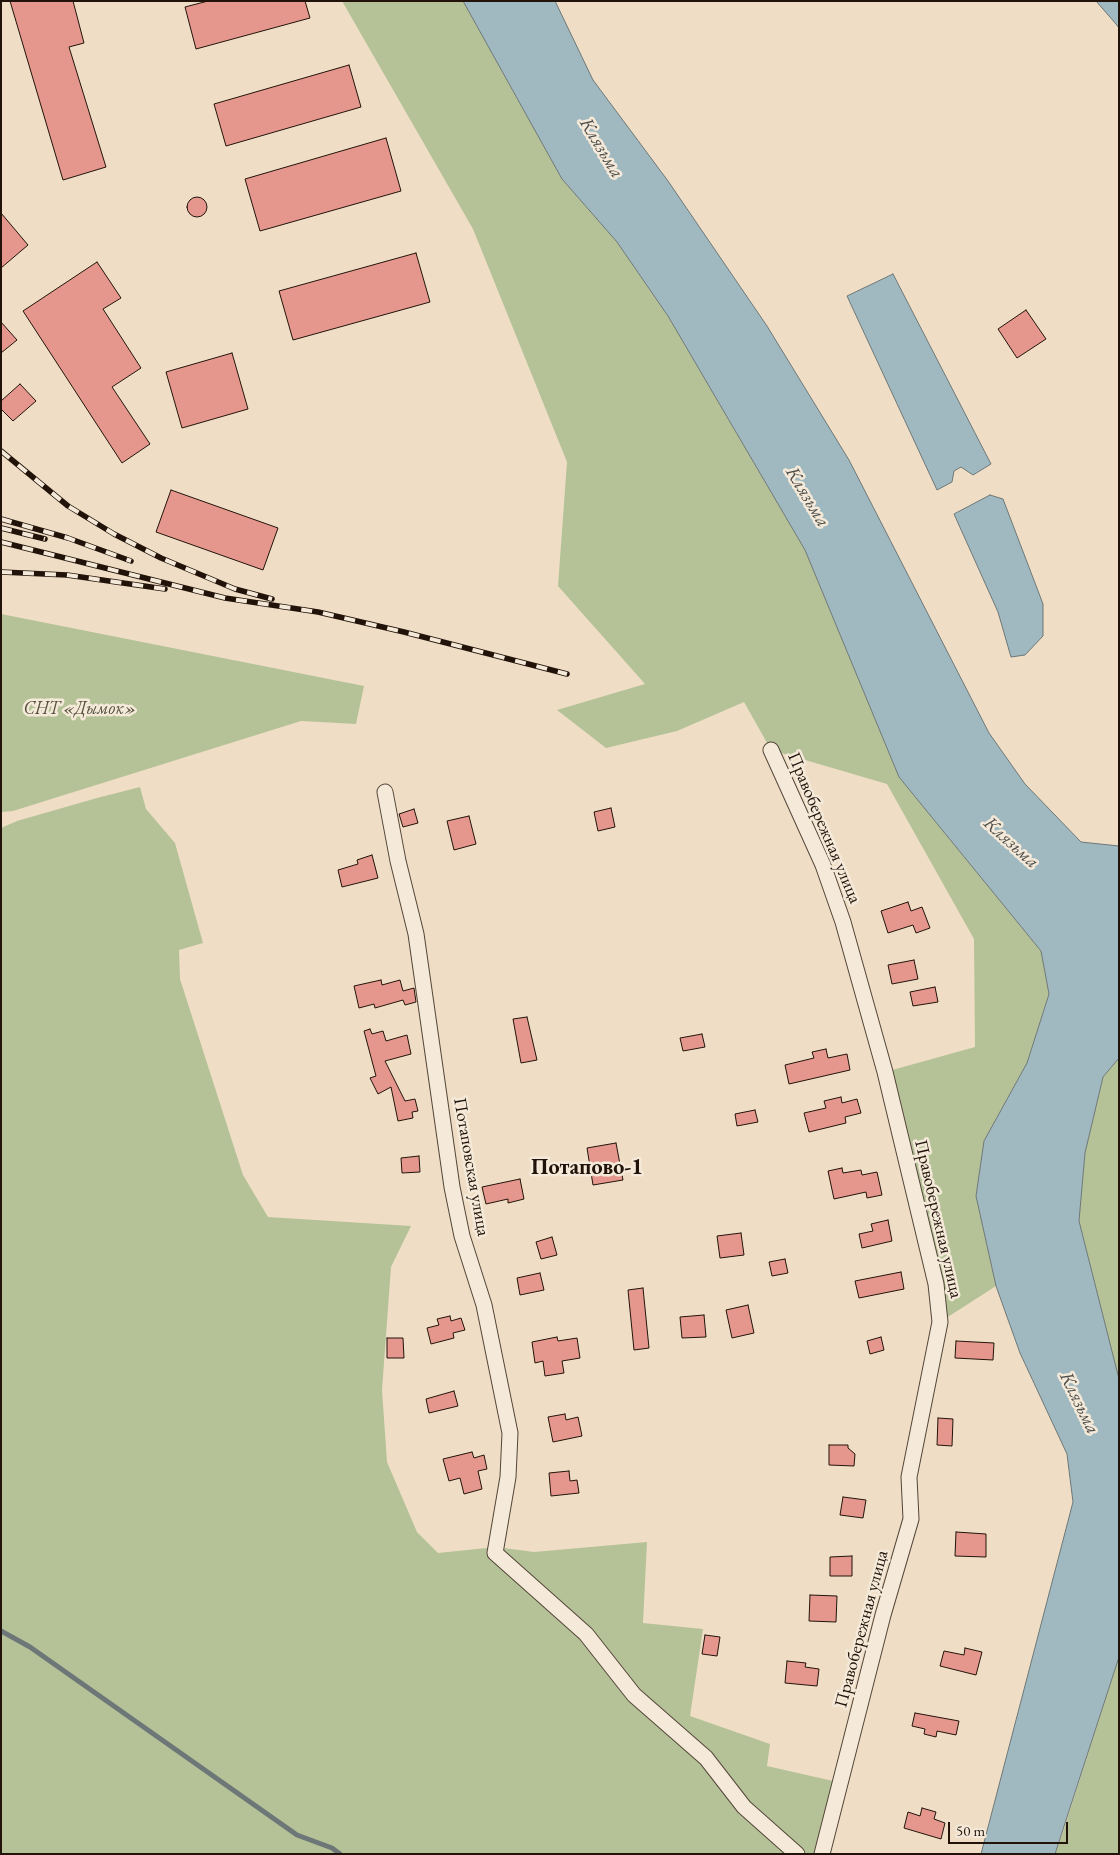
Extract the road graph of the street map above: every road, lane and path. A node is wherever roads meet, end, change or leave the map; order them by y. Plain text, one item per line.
1 (771, 750) dead end
2 (385, 792) dead end
3 (797, 1854) edge
4 (822, 1854) edge

1 - 4 street, Правобережная улица
2 - 3 street, Потаповская улица

